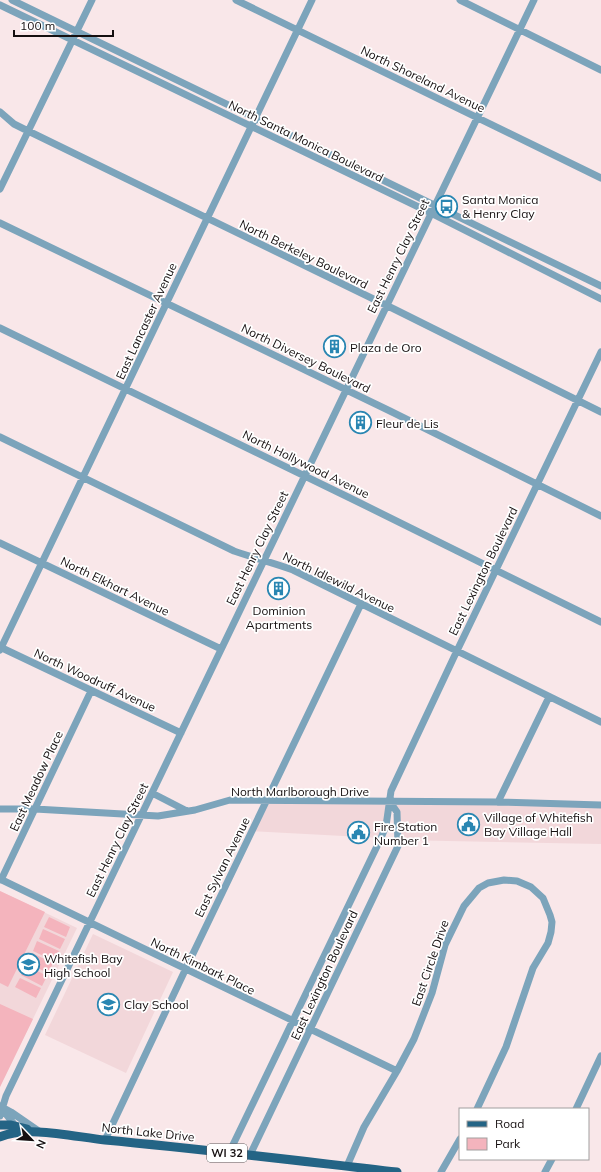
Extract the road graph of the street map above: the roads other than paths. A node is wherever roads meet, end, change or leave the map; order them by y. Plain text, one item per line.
1 (12, 0) edge
2 (92, 0) edge
3 (236, 0) edge
4 (312, 0) edge
5 (460, 0) edge
6 (534, 0) edge
7 (0, 5) edge
8 (520, 29) junction
9 (298, 30) junction
10 (77, 31) junction
11 (72, 40) junction
12 (601, 70) edge
13 (0, 112) edge
14 (255, 118) junction
15 (477, 118) junction
16 (250, 127) junction
17 (28, 131) junction
18 (601, 178) edge
19 (0, 189) edge
20 (435, 205) junction
21 (431, 213) junction
22 (206, 219) junction
23 (0, 222) edge
24 (601, 286) edge
25 (601, 299) edge
26 (167, 304) junction
27 (386, 306) junction
28 (0, 328) edge
29 (601, 352) edge
30 (126, 389) junction
31 (346, 390) junction
32 (578, 400) junction
33 (601, 412) edge
34 (0, 437) edge
35 (304, 476) junction
36 (83, 478) junction
37 (538, 485) junction
38 (601, 516) edge
39 (0, 543) edge
40 (263, 561) junction
41 (41, 563) junction
42 (496, 570) junction
43 (361, 604) junction
44 (601, 622) edge
45 (0, 649) edge
46 (221, 649) junction
47 (457, 651) junction
48 (91, 691) junction
49 (549, 697) junction
50 (601, 722) edge
51 (181, 733) junction
52 (152, 793) junction
53 (267, 800) junction
54 (390, 802) junction
55 (498, 802) junction
56 (601, 805) edge
57 (0, 809) edge
58 (35, 809) junction
59 (187, 811) junction
60 (141, 815) junction
61 (0, 880) edge
62 (89, 923) junction
63 (185, 969) junction
64 (293, 1022) junction
65 (310, 1030) junction
66 (601, 1056) edge
67 (397, 1071) junction
68 (1, 1107) edge
69 (477, 1108) edge
70 (576, 1108) edge
71 (0, 1116) edge
72 (0, 1125) edge
73 (18, 1129) junction
74 (40, 1132) junction
75 (0, 1137) edge
76 (104, 1140) junction
77 (459, 1141) edge
78 (229, 1153) junction
79 (250, 1155) junction
80 (551, 1160) edge
81 (347, 1166) junction
82 (397, 1172) edge
83 (442, 1172) edge
84 (545, 1172) edge

1 - 10 street, North Santa Monica Boulevard
2 - 10 street
3 - 9 street, North Shoreland Avenue
4 - 9 street, East Lancaster Avenue
5 - 8 street
6 - 8 street, East Henry Clay Street
7 - 11 street, North Santa Monica Boulevard
8 - 12 street
8 - 15 street, East Henry Clay Street
9 - 14 street, East Lancaster Avenue
9 - 15 street, North Shoreland Avenue
10 - 11 street
10 - 14 street, North Santa Monica Boulevard
11 - 16 street, North Santa Monica Boulevard
11 - 17 street
13 - 17 street, North Berkeley Boulevard
14 - 16 street, East Lancaster Avenue
14 - 20 street, North Santa Monica Boulevard
15 - 18 street, North Shoreland Avenue
15 - 20 street, East Henry Clay Street
16 - 21 street, North Santa Monica Boulevard
16 - 22 street, East Lancaster Avenue
17 - 19 street
17 - 22 street, North Berkeley Boulevard
20 - 21 street, East Henry Clay Street
20 - 24 street, North Santa Monica Boulevard
21 - 25 street, North Santa Monica Boulevard
21 - 27 street, East Henry Clay Street
22 - 26 street, East Lancaster Avenue
22 - 27 street, North Berkeley Boulevard
23 - 26 street, North Diversey Boulevard
26 - 30 street, East Lancaster Avenue
26 - 31 street, North Diversey Boulevard
27 - 31 street, East Henry Clay Street
27 - 32 street, North Berkeley Boulevard
28 - 30 street, North Hollywood Avenue
29 - 32 street, East Lexington Boulevard
30 - 35 street, North Hollywood Avenue
30 - 36 street, East Lancaster Avenue
31 - 35 street, East Henry Clay Street
31 - 37 street, North Diversey Boulevard
32 - 33 street, North Berkeley Boulevard
32 - 37 street, East Lexington Boulevard
34 - 36 street, North Idlewild Avenue
35 - 40 street, East Henry Clay Street
35 - 42 street, North Hollywood Avenue
36 - 40 street, North Idlewild Avenue
36 - 41 street, East Lancaster Avenue
37 - 38 street, North Diversey Boulevard
37 - 42 street, East Lexington Boulevard
39 - 41 street, North Elkhart Avenue
40 - 43 street, North Idlewild Avenue
40 - 46 street, East Henry Clay Street
41 - 45 street, East Lancaster Avenue
41 - 46 street, North Elkhart Avenue
42 - 44 street, North Hollywood Avenue
42 - 47 street, East Lexington Boulevard
43 - 47 street, North Idlewild Avenue
43 - 53 street, East Sylvan Avenue
45 - 48 street, North Woodruff Avenue
46 - 51 street, East Henry Clay Street
47 - 49 street, North Idlewild Avenue
47 - 54 street, East Lexington Boulevard
48 - 51 street, North Woodruff Avenue
48 - 58 street, East Meadow Place
49 - 50 street, North Idlewild Avenue
49 - 55 street
51 - 52 street, East Henry Clay Street
52 - 59 street
52 - 60 street, East Henry Clay Street
53 - 54 street, North Marlborough Drive
53 - 59 street, North Marlborough Drive
53 - 63 street, East Sylvan Avenue
54 - 55 street, North Marlborough Drive
54 - 64 street, East Lexington Boulevard
54 - 65 street, East Lexington Boulevard
55 - 56 street, North Marlborough Drive
57 - 58 street, North Marlborough Drive
58 - 60 street, North Marlborough Drive
58 - 61 street, East Meadow Place
59 - 60 street, North Marlborough Drive
60 - 62 street, East Henry Clay Street
61 - 62 street, North Kimbark Place
62 - 63 street, North Kimbark Place
62 - 68 street, East Henry Clay Street
63 - 64 street, North Kimbark Place
63 - 76 street, East Sylvan Avenue
64 - 65 street, North Kimbark Place
64 - 78 street, East Lexington Boulevard
65 - 67 street, North Kimbark Place
65 - 79 street, East Lexington Boulevard
66 - 70 street
67 - 69 street, East Circle Drive
67 - 81 street, East Circle Drive
68 - 71 street, East Henry Clay Street
68 - 73 street
68 - 74 street
72 - 73 main road, North Lake Drive / WI 32
73 - 74 main road, North Lake Drive / WI 32
73 - 75 main road, North Lake Drive / WI 32
74 - 76 main road, North Lake Drive / WI 32
76 - 78 main road, North Lake Drive / WI 32
77 - 83 street
78 - 79 main road, North Lake Drive / WI 32
79 - 81 main road, North Lake Drive / WI 32
80 - 84 street
81 - 82 main road, North Lake Drive / WI 32

